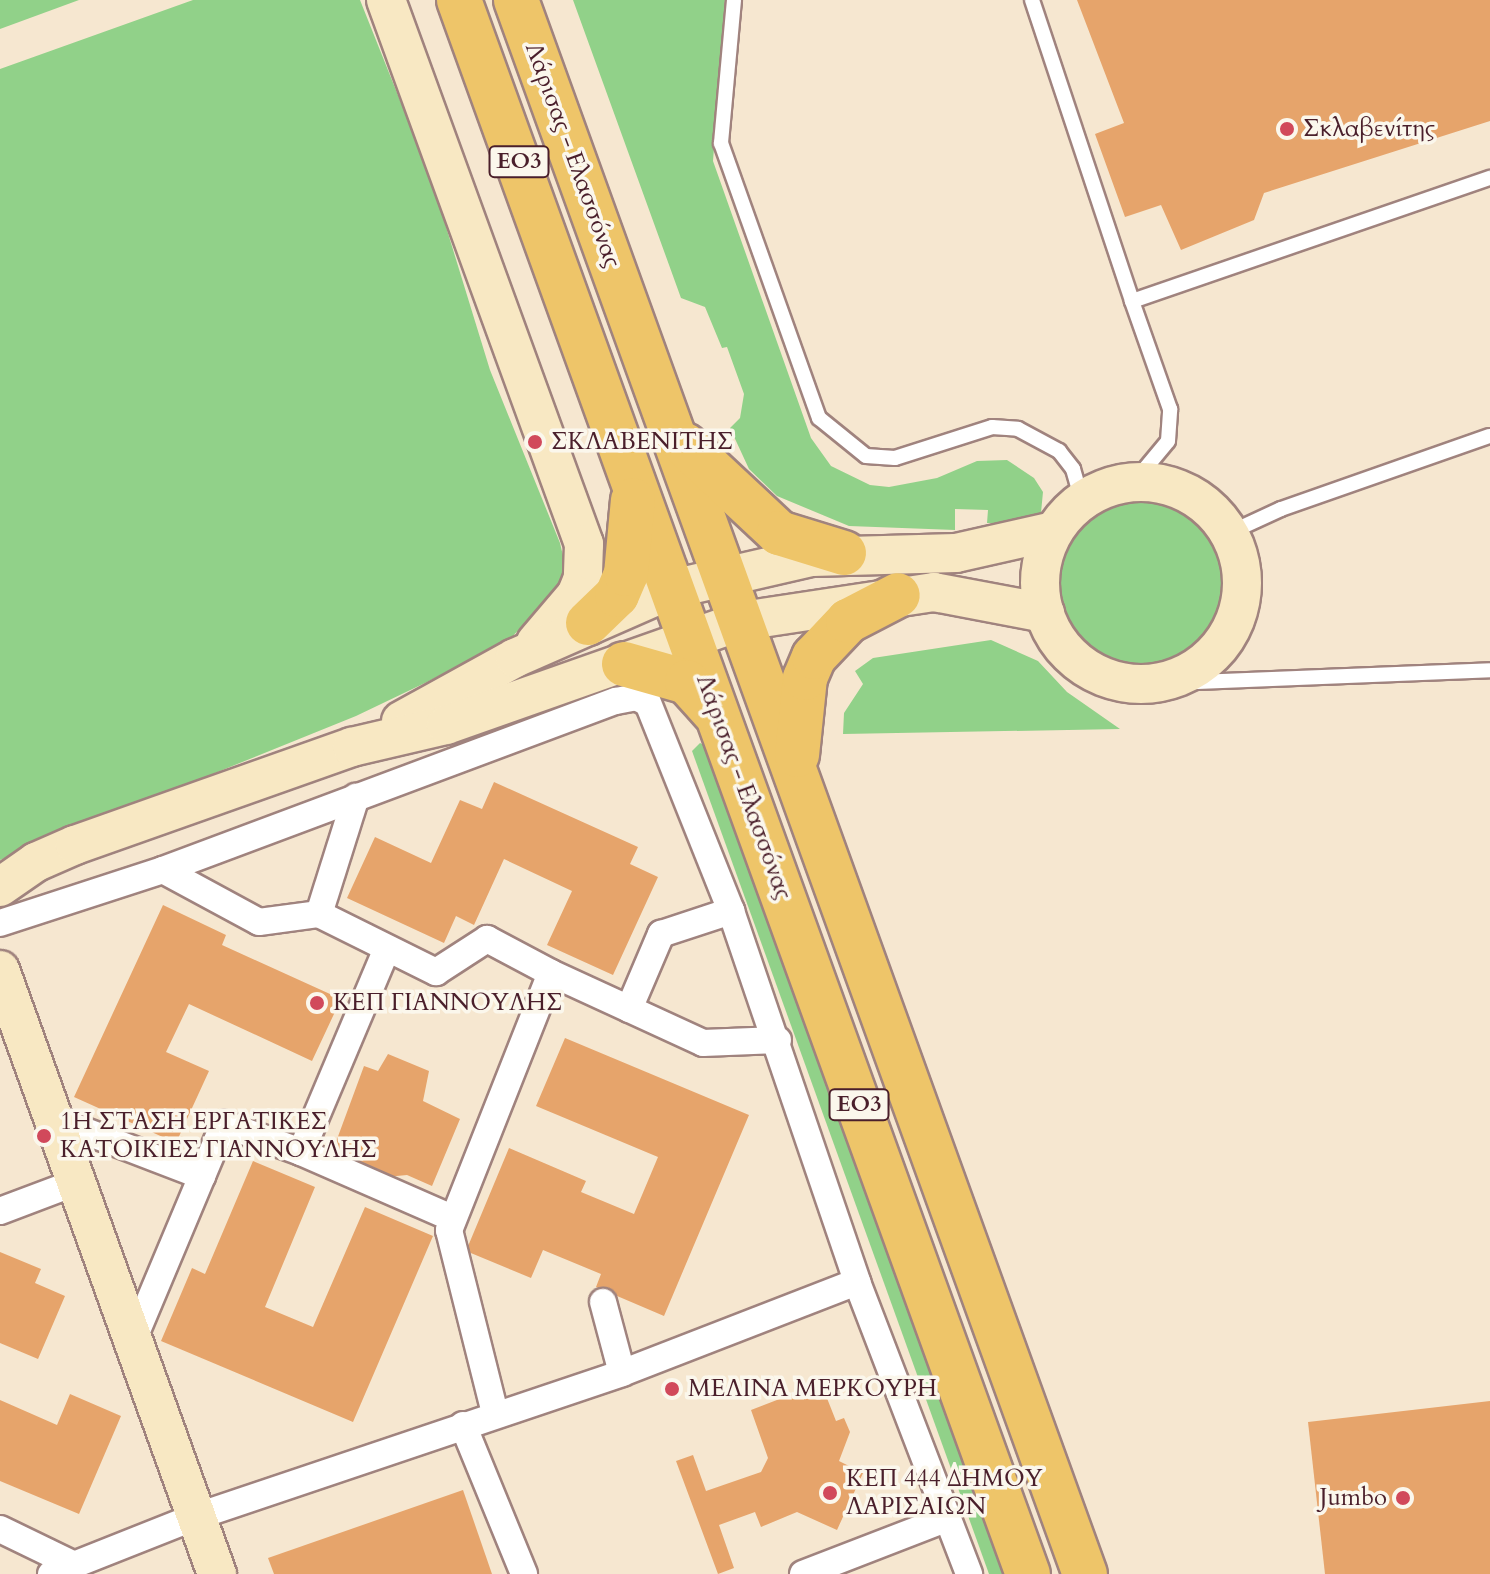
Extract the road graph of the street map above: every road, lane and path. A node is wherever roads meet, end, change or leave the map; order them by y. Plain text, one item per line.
1 (386, 0) edge
2 (459, 0) edge
3 (516, 0) edge
4 (734, 0) edge
5 (1032, 0) edge
6 (1490, 178) edge
7 (1132, 301) junction
8 (672, 430) junction
9 (1490, 436) edge
10 (634, 482) junction
11 (1134, 482) junction
12 (1082, 501) junction
13 (1054, 531) junction
14 (1229, 533) junction
15 (844, 553) junction
16 (725, 575) junction
17 (672, 589) junction
18 (898, 595) junction
19 (1045, 613) junction
20 (742, 621) junction
21 (588, 623) junction
22 (689, 636) junction
23 (515, 658) junction
24 (624, 664) junction
25 (1490, 670) edge
26 (1148, 684) junction
27 (717, 716) junction
28 (352, 747) junction
29 (795, 774) junction
30 (356, 797) junction
31 (163, 870) junction
32 (0, 887) edge
33 (731, 911) junction
34 (319, 914) junction
35 (0, 923) edge
36 (387, 948) junction
37 (0, 970) edge
38 (551, 973) junction
39 (629, 1009) junction
40 (778, 1040) junction
41 (51, 1118) junction
42 (301, 1152) junction
43 (202, 1176) junction
44 (74, 1183) junction
45 (0, 1211) edge
46 (452, 1218) junction
47 (857, 1282) junction
48 (603, 1302) dead end
49 (131, 1345) junction
50 (622, 1373) junction
51 (495, 1413) junction
52 (463, 1425) junction
53 (195, 1517) junction
54 (948, 1518) junction
55 (0, 1529) edge
56 (62, 1569) edge
57 (217, 1574) edge
58 (524, 1574) edge
59 (803, 1574) edge
60 (969, 1574) edge
61 (1028, 1574) edge
62 (1085, 1574) edge

1 - 23 street
2 - 10 highway, Λάρισας - Ελασσόνας / ΕΟ3
3 - 8 highway, Λάρισας - Ελασσόνας / ΕΟ3
4 - 12 lane
5 - 7 lane
6 - 7 lane
7 - 11 lane
8 - 15 highway
8 - 16 highway, Λάρισας - Ελασσόνας / ΕΟ3
9 - 14 lane
10 - 17 highway, Λάρισας - Ελασσόνας / ΕΟ3
10 - 21 highway
11 - 12 street
11 - 14 street
12 - 13 street
13 - 15 street
13 - 19 street
14 - 26 street
15 - 16 street
16 - 17 street
16 - 20 highway, Λάρισας - Ελασσόνας / ΕΟ3
17 - 21 street
17 - 22 highway, Λάρισας - Ελασσόνας / ΕΟ3
18 - 19 street
18 - 20 street
18 - 29 highway
19 - 26 street
20 - 22 street
20 - 29 highway, Λάρισας - Ελασσόνας / ΕΟ3
21 - 23 street
22 - 24 street
22 - 27 highway, Λάρισας - Ελασσόνας / ΕΟ3
23 - 28 street
24 - 27 highway
24 - 28 street
25 - 26 lane
27 - 61 highway, Λάρισας - Ελασσόνας / ΕΟ3
28 - 32 street
29 - 62 highway, Λάρισας - Ελασσόνας / ΕΟ3
30 - 31 street
30 - 33 street
30 - 34 street
31 - 34 street
31 - 35 street
33 - 39 street
33 - 40 street
34 - 36 street
36 - 38 street
36 - 42 street
37 - 41 street
38 - 39 street
38 - 46 street
39 - 40 street
40 - 47 street
41 - 43 street
41 - 44 street
42 - 43 street
42 - 46 street
43 - 49 street
44 - 45 street
44 - 49 street
46 - 51 street
47 - 50 street
47 - 54 street
48 - 50 street
49 - 53 street
50 - 51 street
51 - 52 street
52 - 53 street
52 - 58 street
53 - 56 street
53 - 57 street
54 - 59 street
54 - 60 street
55 - 56 street

